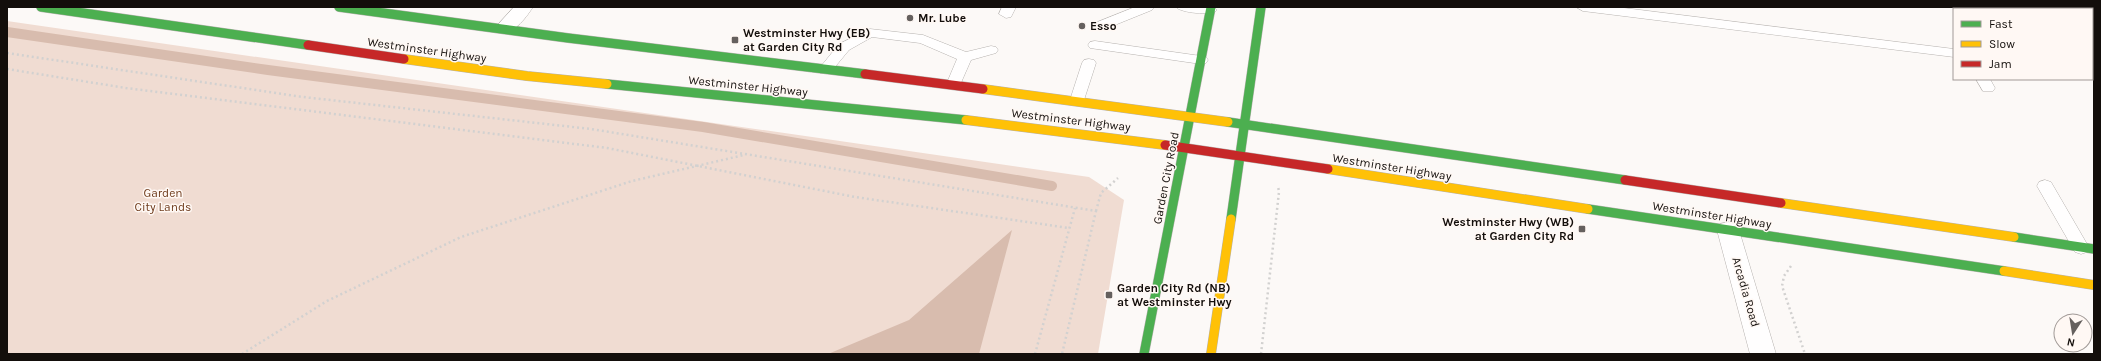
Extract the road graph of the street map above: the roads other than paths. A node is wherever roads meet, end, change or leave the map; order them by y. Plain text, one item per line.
1 (41, 7) edge
2 (339, 7) edge
3 (524, 7) edge
4 (1147, 7) edge
5 (1183, 7) edge
6 (1260, 7) edge
7 (1583, 7) edge
8 (358, 8) edge
9 (1211, 9) edge
10 (1100, 26) dead end
11 (504, 28) junction
12 (1094, 45) dead end
13 (991, 50) dead end
14 (1953, 52) edge
15 (965, 57) junction
16 (1201, 60) junction
17 (1089, 63) dead end
18 (825, 70) junction
19 (953, 85) junction
20 (1077, 100) junction
21 (1190, 116) junction
22 (1243, 124) junction
23 (1184, 148) junction
24 (1238, 156) junction
25 (2045, 186) dead end
26 (1728, 230) junction
27 (2088, 248) edge
28 (2094, 285) edge
29 (1144, 354) edge
30 (1211, 354) edge
31 (1763, 354) edge

1 - 23 main road, Westminster Highway
2 - 8 main road, Westminster Highway
3 - 11 street
4 - 10 lane
5 - 9 lane
6 - 22 main road
7 - 14 lane
8 - 11 main road, Westminster Highway
9 - 16 main road, Garden City Road
11 - 18 main road, Westminster Highway
12 - 16 lane
13 - 15 lane
15 - 18 lane
15 - 19 lane
16 - 21 main road, Garden City Road
17 - 20 lane
18 - 19 main road, Westminster Highway
19 - 20 main road, Westminster Highway
20 - 21 main road, Westminster Highway
21 - 22 main road, Westminster Highway
21 - 23 main road, Garden City Road
22 - 24 main road
22 - 27 main road, Westminster Highway
23 - 24 main road, Westminster Highway
23 - 29 main road, Garden City Road
24 - 26 main road, Westminster Highway
24 - 30 main road
25 - 27 lane
26 - 28 main road, Westminster Highway
26 - 31 street, Arcadia Road

